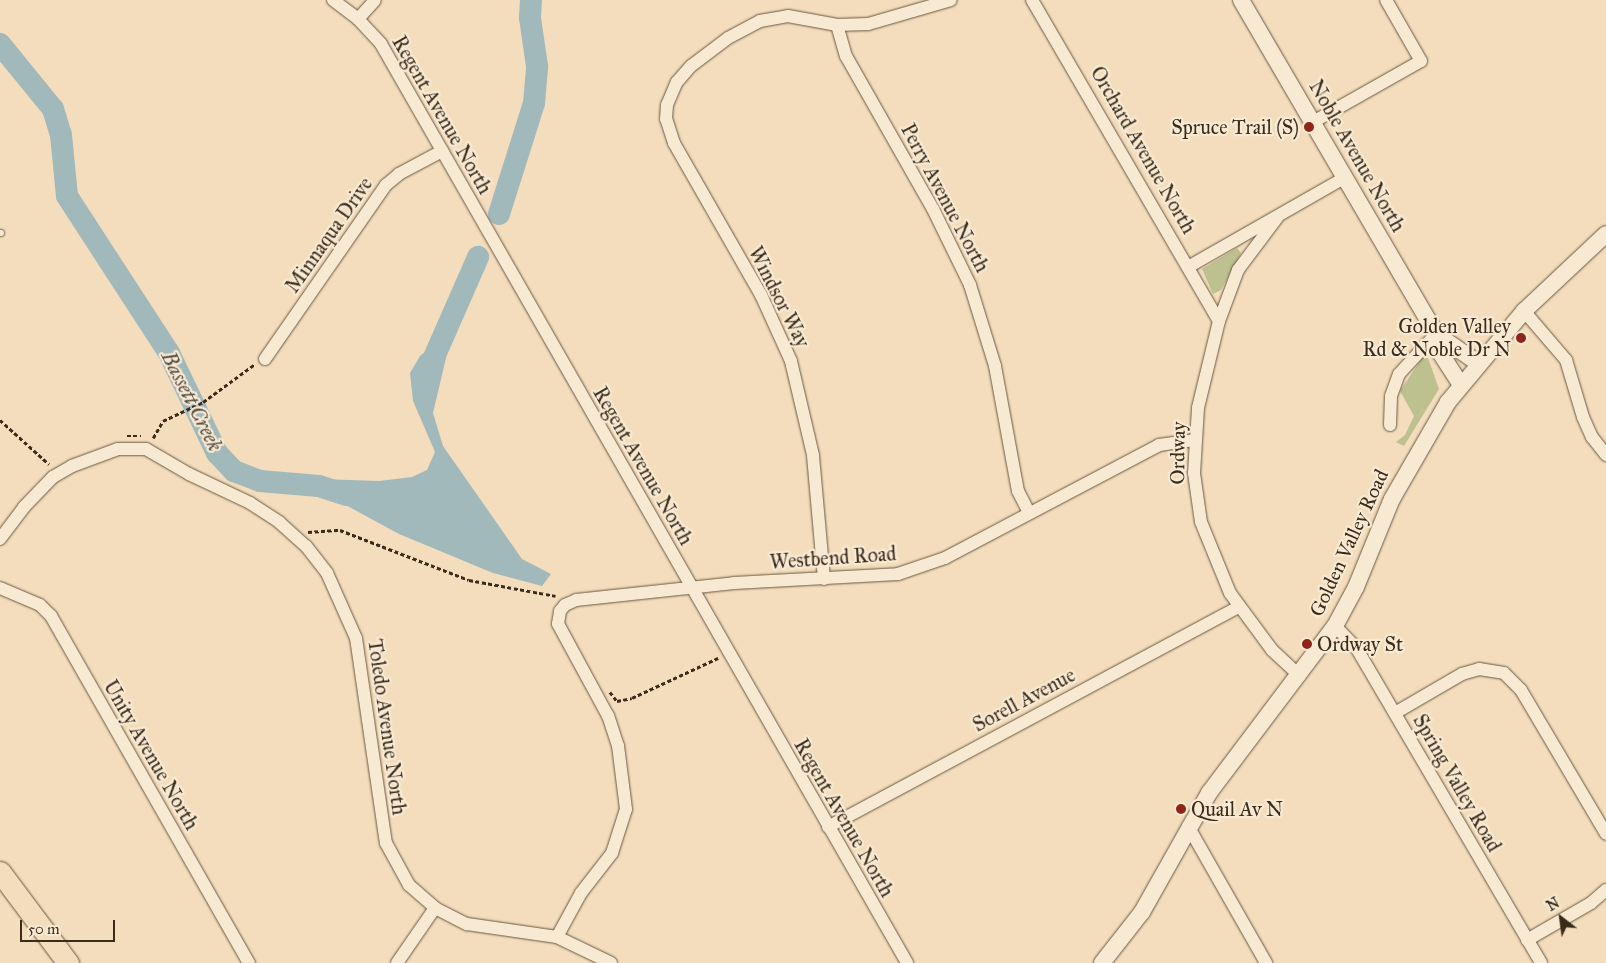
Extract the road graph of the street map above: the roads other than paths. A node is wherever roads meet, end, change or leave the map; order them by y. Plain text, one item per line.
1 (333, 0) edge
2 (375, 0) edge
3 (952, 0) edge
4 (1032, 0) edge
5 (1241, 0) edge
6 (1386, 0) edge
7 (358, 19) junction
8 (837, 24) junction
9 (1313, 122) junction
10 (442, 151) junction
11 (1344, 178) junction
12 (1277, 218) junction
13 (1606, 234) edge
14 (1188, 267) junction
15 (1524, 311) junction
16 (1218, 321) junction
17 (1436, 334) junction
18 (265, 359) road end
19 (1478, 363) junction
20 (1461, 385) junction
21 (1390, 425) dead end
22 (1194, 440) junction
23 (1606, 455) edge
24 (1029, 513) junction
25 (0, 539) edge
26 (824, 579) junction
27 (0, 588) edge
28 (691, 588) junction
29 (1238, 607) junction
30 (1335, 626) junction
31 (1300, 676) junction
32 (1395, 713) junction
33 (1188, 826) junction
34 (828, 827) junction
35 (1606, 834) edge
36 (0, 872) edge
37 (1606, 890) edge
38 (435, 908) junction
39 (557, 937) junction
40 (1527, 940) junction
41 (68, 963) edge
42 (249, 963) edge
43 (397, 963) edge
44 (611, 963) edge
45 (907, 963) edge
46 (1102, 963) edge
47 (1266, 963) edge
48 (1541, 963) edge

1 - 7 street, Regent Avenue North
2 - 7 street
3 - 8 street
4 - 14 street, Orchard Avenue North
5 - 9 street, Noble Avenue North
6 - 9 street
7 - 10 street, Regent Avenue North
8 - 24 street, Perry Avenue North
8 - 26 street, Windsor Way
9 - 11 street, Noble Avenue North
10 - 18 street, Minnaqua Drive
10 - 28 street, Regent Avenue North
11 - 12 street, Ordway
11 - 17 street, Noble Avenue North
12 - 14 street, Ordway
12 - 16 street, Ordway
13 - 15 street, Golden Valley Road
14 - 16 street, Orchard Avenue North
15 - 19 street, Golden Valley Road
15 - 23 street
16 - 22 street, Ordway
17 - 19 street, Noble Avenue North
17 - 20 street, Noble Avenue North
17 - 21 street
19 - 20 street, Golden Valley Road
20 - 30 street, Golden Valley Road
22 - 24 street, Westbend Road
22 - 29 street, Ordway
24 - 26 street, Westbend Road
25 - 38 street, Toledo Avenue North
26 - 28 street, Westbend Road
27 - 42 street, Unity Avenue North
28 - 34 street, Regent Avenue North
28 - 39 street, Westbend Road
29 - 31 street, Ordway
29 - 34 street, Sorell Avenue
30 - 31 street, Golden Valley Road
30 - 32 street, Spring Valley Road
31 - 33 street, Golden Valley Road
32 - 35 street
32 - 40 street, Spring Valley Road
33 - 46 street, Golden Valley Road
33 - 47 street
34 - 45 street, Regent Avenue North
36 - 41 highway
37 - 40 street
38 - 39 street, Toledo Avenue North
38 - 43 street
39 - 44 street, Toledo Avenue North
40 - 48 street, Spring Valley Road

